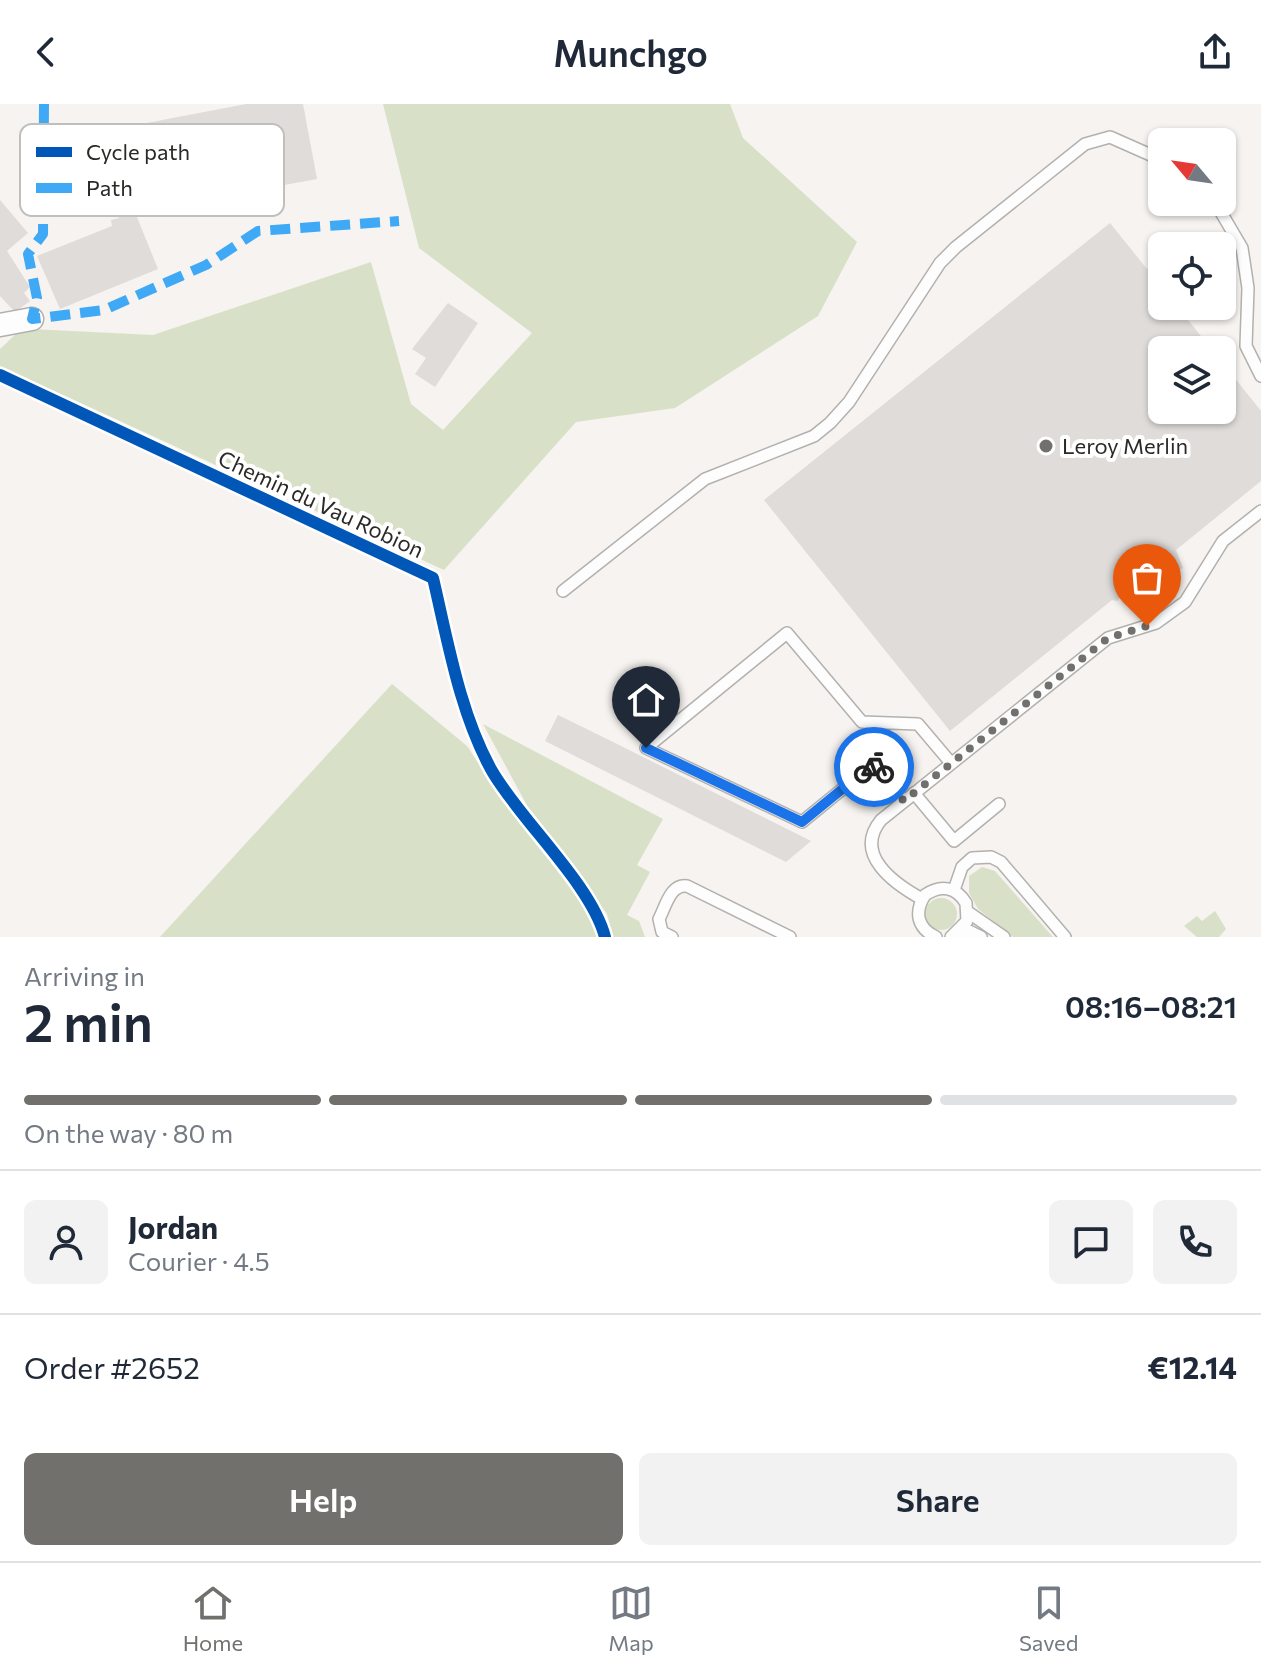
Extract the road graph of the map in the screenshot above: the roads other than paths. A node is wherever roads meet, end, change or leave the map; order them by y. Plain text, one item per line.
1 (1148, 154) edge
2 (1223, 216) edge
3 (32, 319) dead end
4 (0, 325) edge
5 (1261, 376) edge
6 (1261, 511) edge
7 (563, 591) dead end
8 (951, 763) junction
9 (918, 797) junction
10 (904, 801) junction
11 (999, 804) dead end
12 (954, 890) junction
13 (922, 899) junction
14 (968, 912) junction
15 (926, 935) edge
16 (954, 935) edge
17 (672, 937) edge
18 (790, 937) edge
19 (981, 937) edge
20 (1004, 937) edge
21 (1065, 937) edge

1 - 7 lane
2 - 5 lane
3 - 4 street
6 - 8 lane
8 - 9 lane
8 - 10 lane
9 - 10 lane
9 - 11 lane
10 - 13 lane
12 - 13 lane
12 - 14 lane
12 - 21 lane
13 - 15 lane
14 - 16 lane
14 - 20 lane
16 - 19 lane
17 - 18 lane

